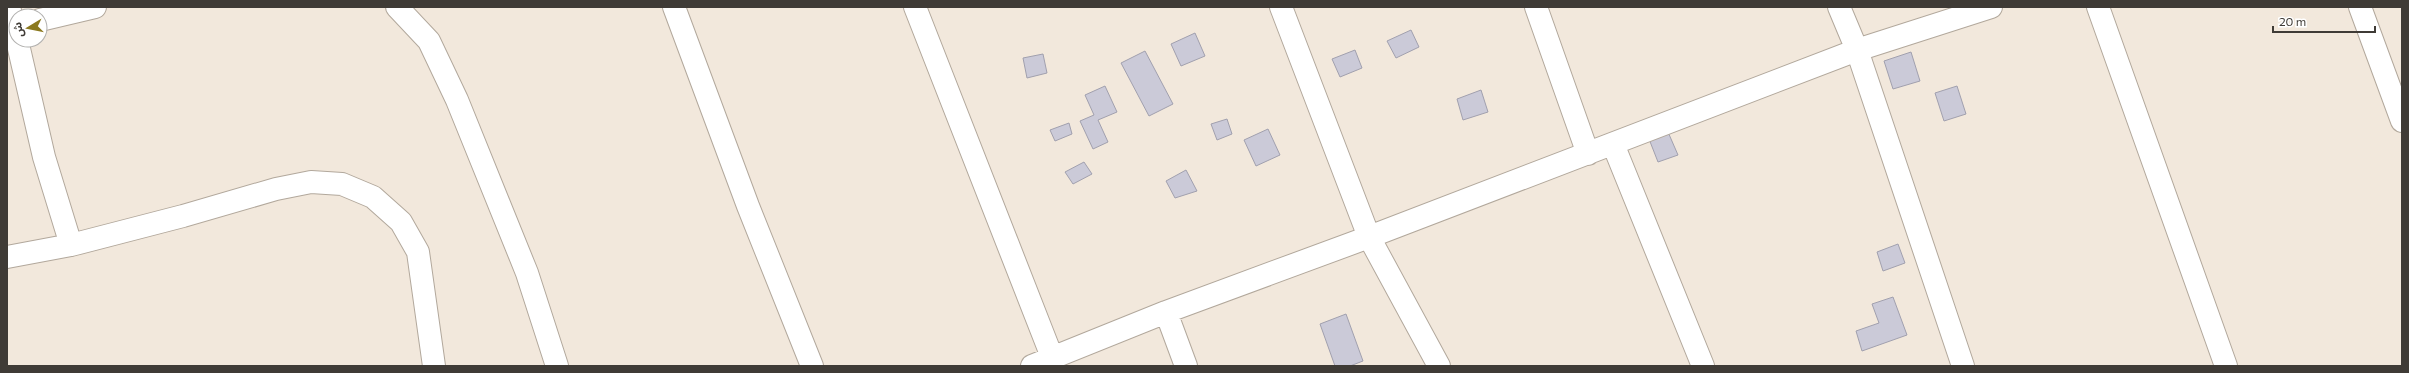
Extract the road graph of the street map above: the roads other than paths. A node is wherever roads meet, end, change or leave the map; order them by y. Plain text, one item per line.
1 (95, 7) edge
2 (397, 7) edge
3 (674, 7) edge
4 (914, 7) edge
5 (1280, 7) edge
6 (1536, 7) edge
7 (1839, 7) edge
8 (1991, 7) edge
9 (2098, 7) edge
10 (2360, 7) edge
11 (48, 18) edge
12 (20, 48) edge
13 (1857, 50) junction
14 (2402, 121) edge
15 (1613, 144) junction
16 (1588, 154) junction
17 (1369, 237) junction
18 (70, 244) junction
19 (7, 257) edge
20 (1166, 312) junction
21 (1052, 357) junction
22 (434, 366) edge
23 (556, 366) edge
24 (812, 366) edge
25 (1032, 366) edge
26 (1186, 366) edge
27 (1439, 366) edge
28 (1703, 366) edge
29 (1963, 366) edge
30 (2226, 366) edge

1 - 11 street
2 - 23 street
3 - 24 street
4 - 21 street
5 - 17 street
6 - 16 street
7 - 13 street
8 - 13 street
9 - 30 street
10 - 14 street
12 - 18 street
13 - 15 street
13 - 29 street
15 - 16 street
15 - 28 street
16 - 17 street
17 - 20 street
17 - 27 street
18 - 19 street
18 - 22 street
20 - 21 street
20 - 26 street
21 - 25 street

